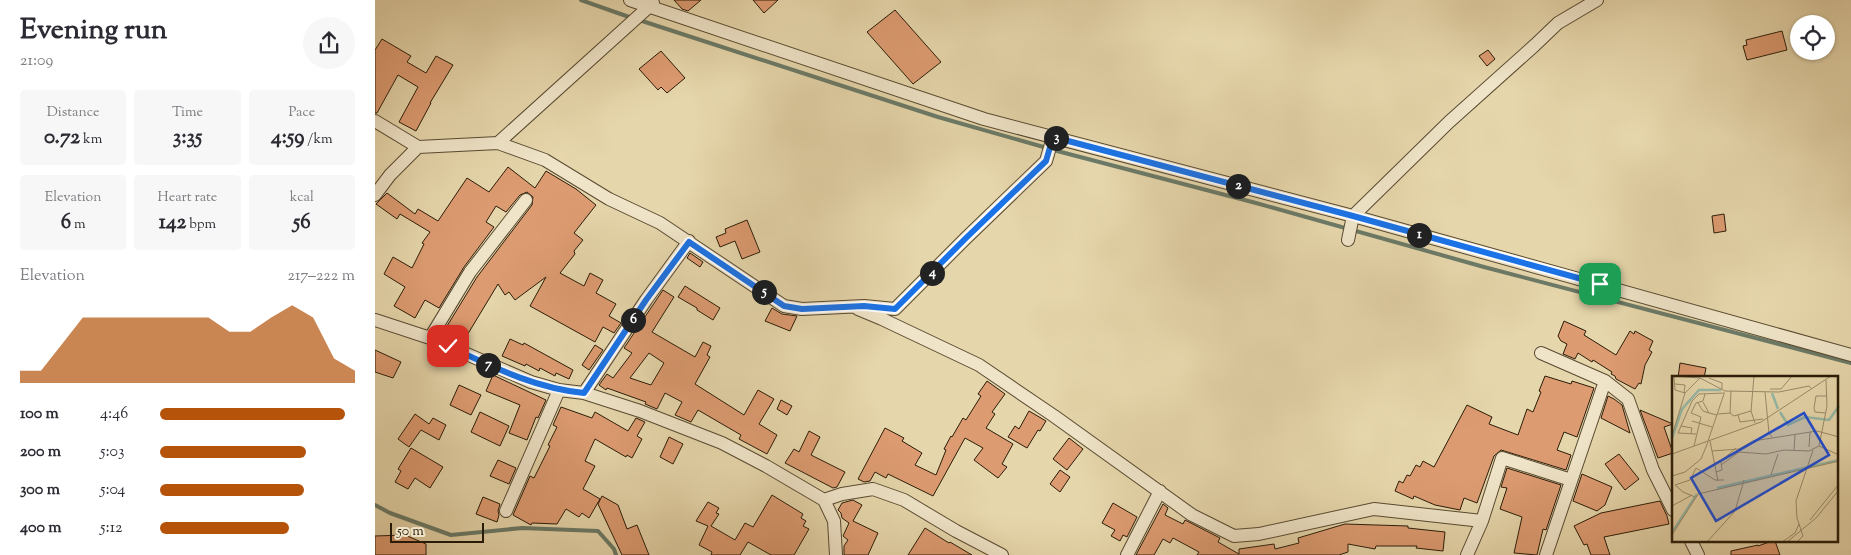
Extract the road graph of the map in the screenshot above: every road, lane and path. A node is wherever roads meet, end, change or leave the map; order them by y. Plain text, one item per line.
1 (630, 0) edge
2 (1597, 0) edge
3 (653, 3) edge
4 (375, 121) edge
5 (1052, 140) junction
6 (498, 143) junction
7 (418, 147) junction
8 (375, 195) edge
9 (526, 200) dead end
10 (1353, 220) junction
11 (1348, 240) dead end
12 (689, 242) junction
13 (853, 307) junction
14 (375, 320) edge
15 (430, 338) junction
16 (1541, 352) dead end
17 (1851, 355) edge
18 (1605, 381) junction
19 (559, 390) junction
20 (584, 393) junction
21 (1571, 480) junction
22 (1160, 491) junction
23 (824, 500) junction
24 (1672, 508) edge
25 (506, 511) dead end
26 (1482, 521) junction
27 (1692, 542) edge
28 (836, 555) edge
29 (1002, 555) edge
30 (1127, 555) edge
31 (1467, 555) edge
32 (1545, 555) edge
33 (1698, 555) edge

1 - 3 street
2 - 10 street
3 - 5 street
3 - 6 street
4 - 7 street
5 - 10 street
5 - 13 street
6 - 7 street
6 - 12 street
7 - 8 street
9 - 15 street
10 - 11 street
10 - 17 street
12 - 13 street
12 - 20 street
13 - 22 street
14 - 15 street
15 - 19 street
16 - 18 street
18 - 21 street
18 - 24 street
19 - 20 street
19 - 25 street
20 - 23 street
21 - 26 street
21 - 32 street
22 - 26 street
22 - 30 street
23 - 28 street
23 - 29 street
26 - 31 street
27 - 33 street

